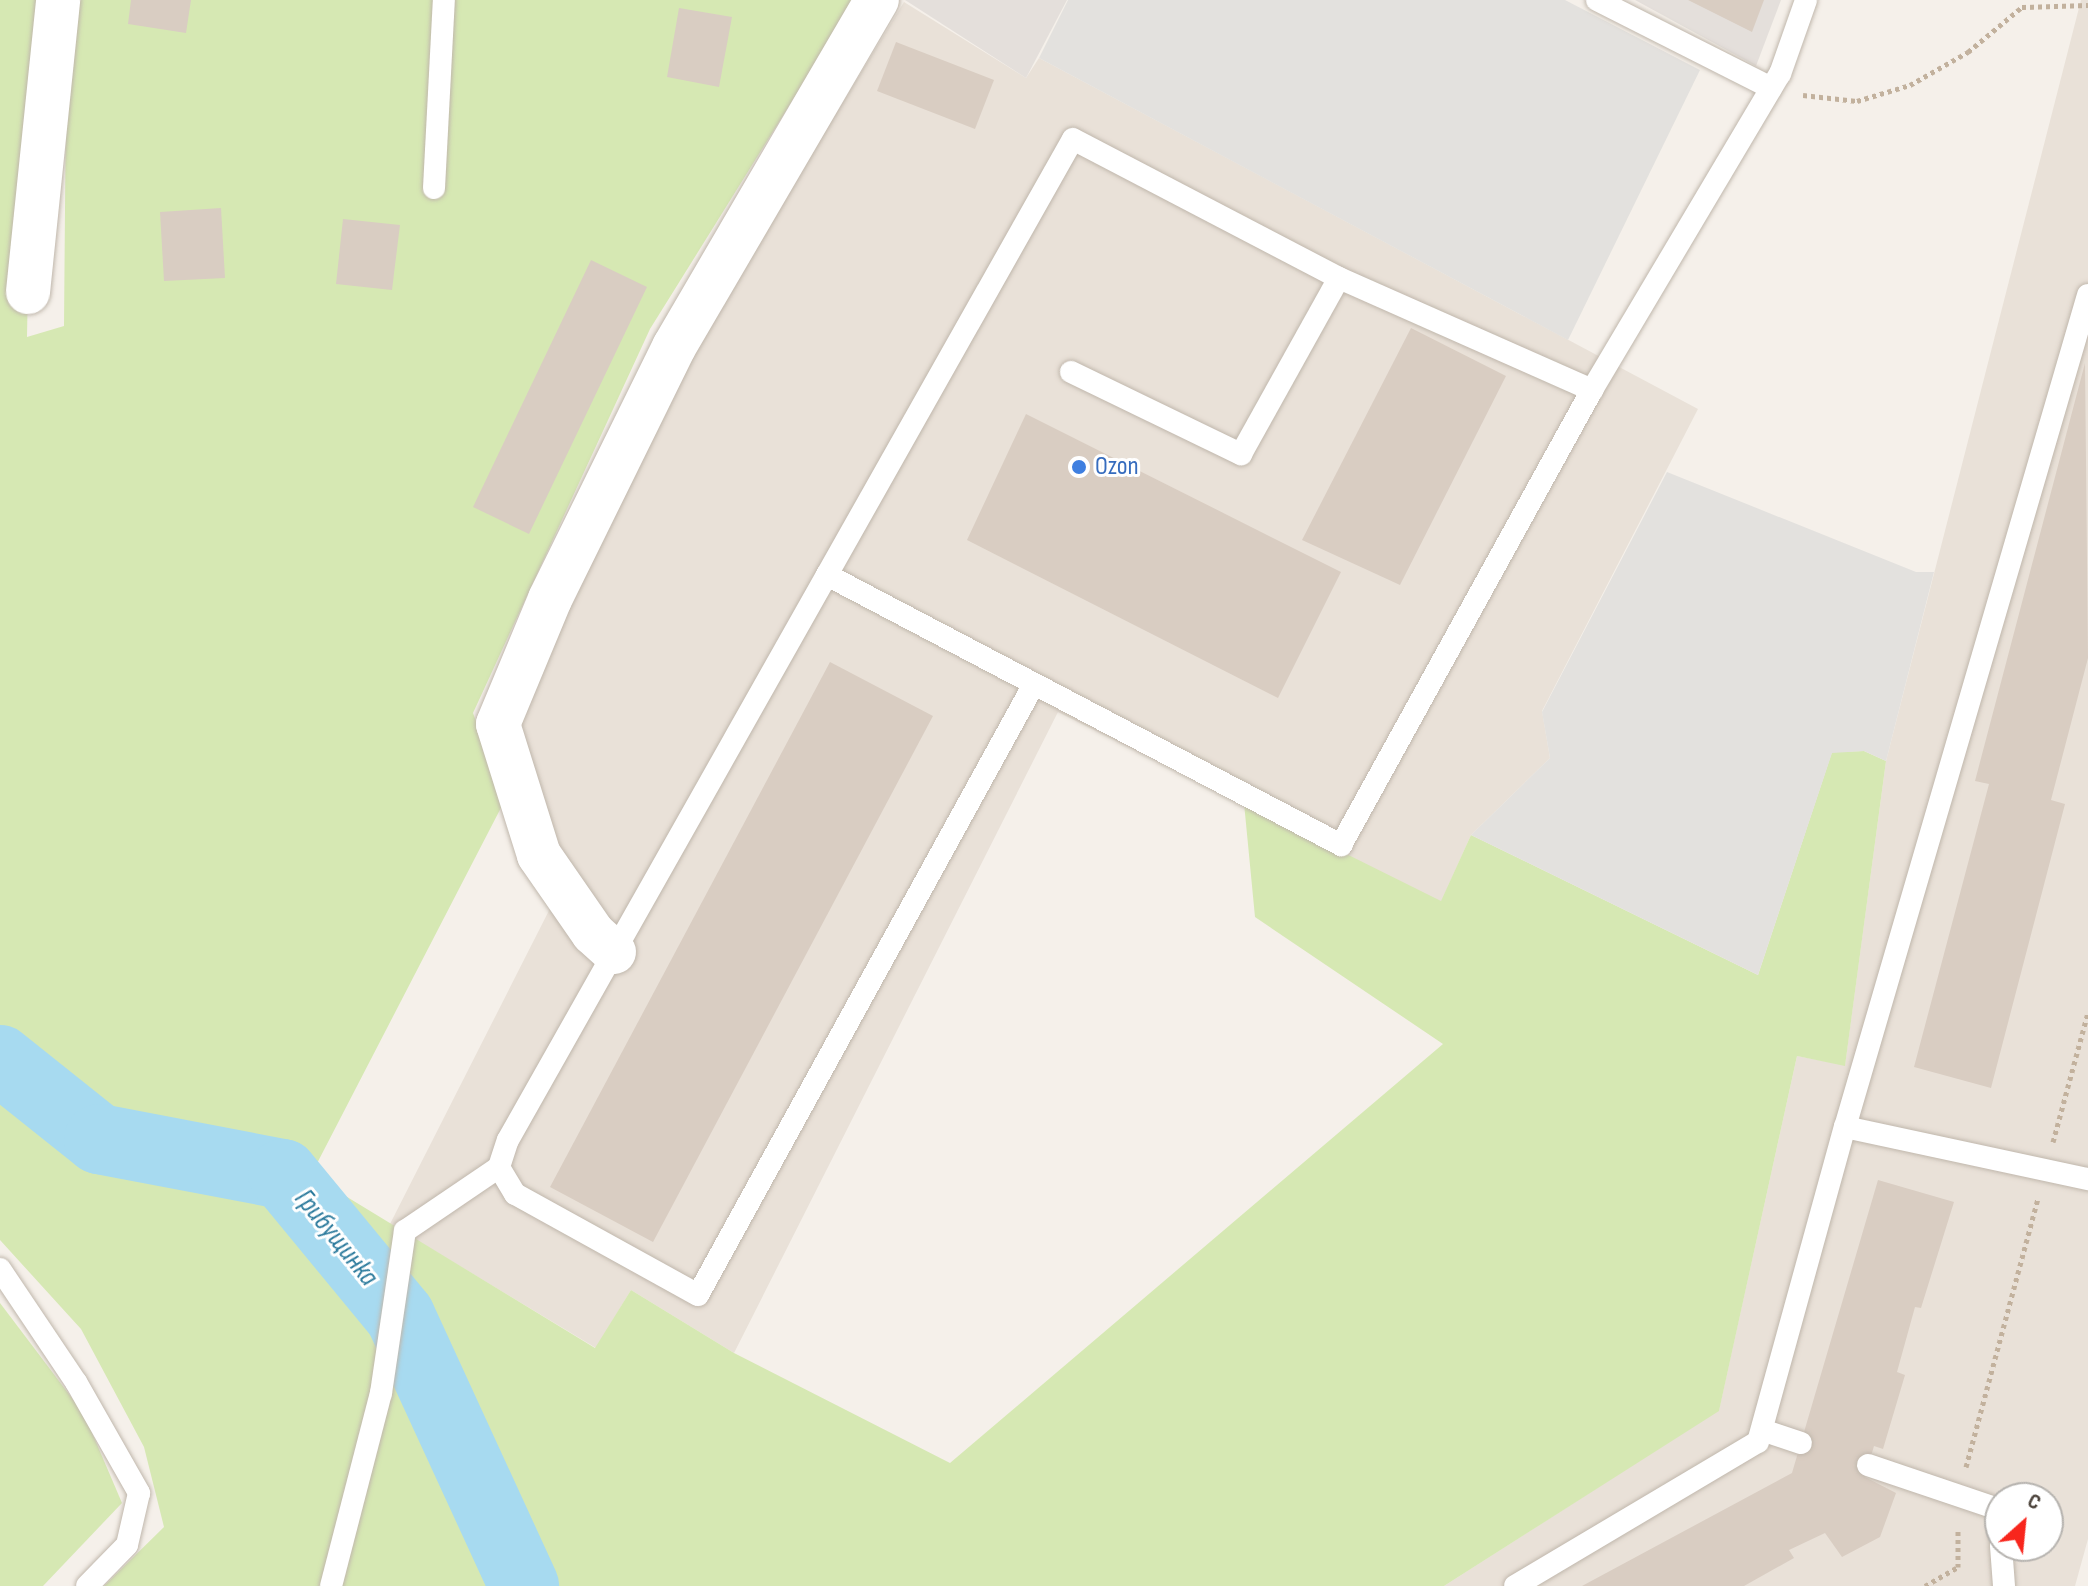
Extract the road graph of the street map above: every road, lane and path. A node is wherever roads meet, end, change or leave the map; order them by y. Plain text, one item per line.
1 (58, 0) edge
2 (444, 0) edge
3 (877, 0) edge
4 (1597, 0) edge
5 (1806, 0) edge
6 (2088, 5) edge
7 (1771, 88) junction
8 (434, 188) dead end
9 (1339, 278) junction
10 (28, 292) dead end
11 (2088, 295) edge
12 (1071, 372) dead end
13 (1592, 390) junction
14 (827, 575) junction
15 (1034, 684) junction
16 (614, 952) junction
17 (2088, 1012) edge
18 (1845, 1127) junction
19 (499, 1167) junction
20 (2045, 1170) junction
21 (2088, 1179) edge
22 (0, 1269) edge
23 (1762, 1430) junction
24 (1801, 1443) dead end
25 (1868, 1465) dead end
26 (1958, 1495) junction
27 (1984, 1504) edge
28 (2002, 1562) edge
29 (87, 1586) edge
30 (331, 1586) edge
31 (1515, 1586) edge
32 (1925, 1586) edge
33 (2004, 1586) edge

1 - 10 street
2 - 8 lane
3 - 16 street
4 - 7 lane
5 - 7 lane
6 - 7 path
7 - 13 lane
9 - 12 lane
9 - 13 lane
9 - 14 lane
11 - 18 lane
13 - 15 lane
14 - 15 lane
14 - 16 lane
15 - 19 lane
16 - 19 lane
17 - 20 path
18 - 20 lane
18 - 23 lane
19 - 30 lane
20 - 21 lane
20 - 26 path
22 - 29 lane
23 - 24 lane
23 - 31 lane
25 - 26 lane
26 - 27 lane
26 - 32 path
28 - 33 lane

